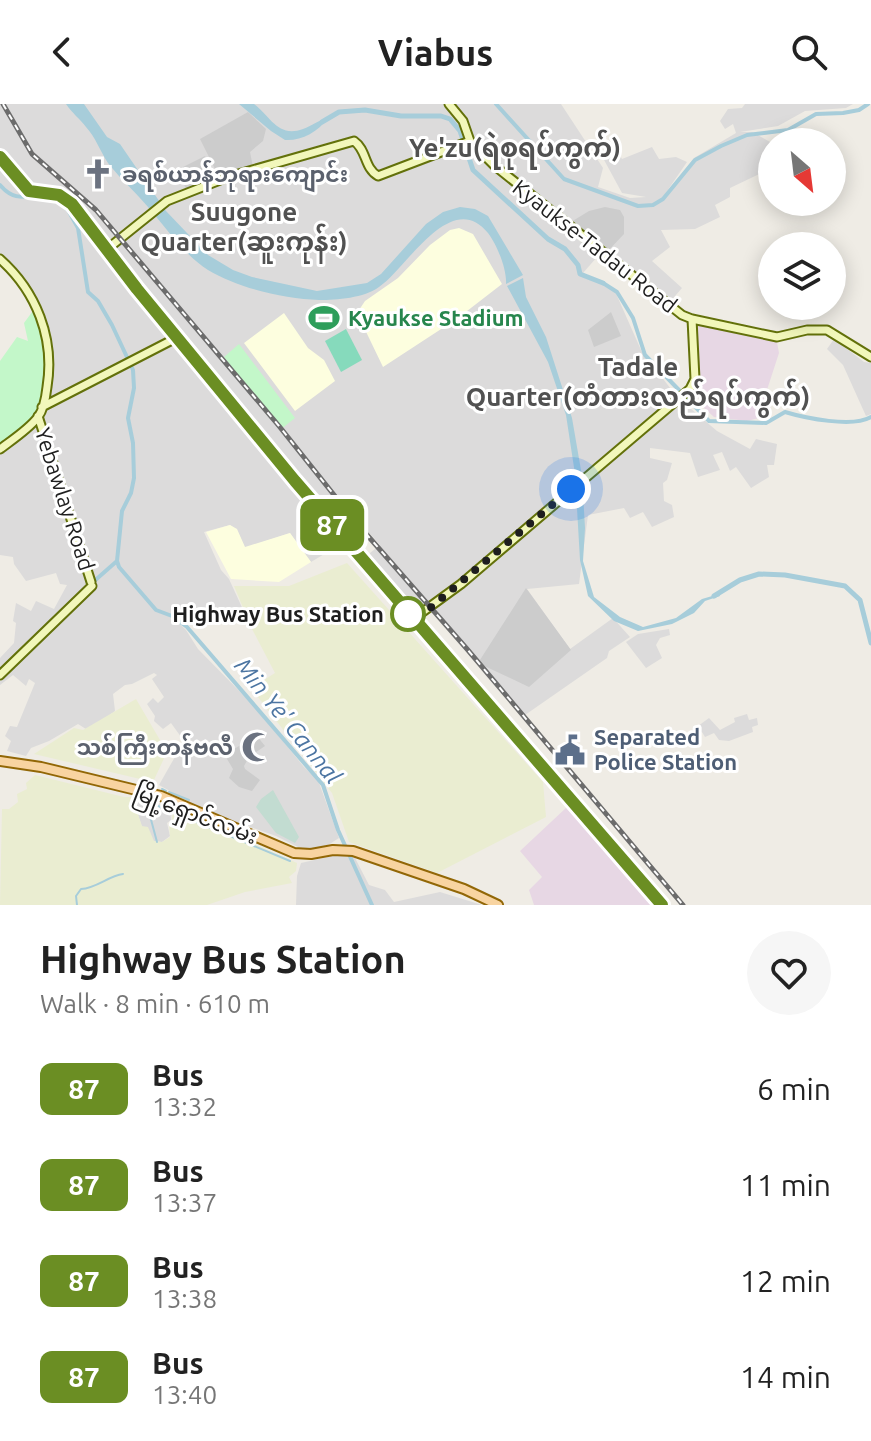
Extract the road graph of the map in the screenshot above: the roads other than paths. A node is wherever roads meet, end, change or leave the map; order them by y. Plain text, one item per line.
1 (449, 104) edge
2 (465, 143) junction
3 (0, 157) edge
4 (106, 250) junction
5 (0, 259) edge
6 (692, 319) junction
7 (178, 337) junction
8 (871, 357) edge
9 (42, 407) junction
10 (38, 416) junction
11 (0, 449) edge
12 (413, 619) junction
13 (0, 675) edge
14 (0, 761) edge
15 (498, 905) edge
16 (659, 905) edge

1 - 2 main road, Kyaukse-Tadau Road
2 - 4 main road
2 - 6 main road, Kyaukse-Tadau Road
3 - 4 highway
4 - 7 highway
5 - 9 main road
6 - 8 main road, Kyaukse-Tadau Road
6 - 12 main road
7 - 9 main road
7 - 12 highway
9 - 10 main road
10 - 11 main road
10 - 13 main road, Yebawlay Road
12 - 16 highway
14 - 15 main road, မြို့ရှောင်လမ်း

